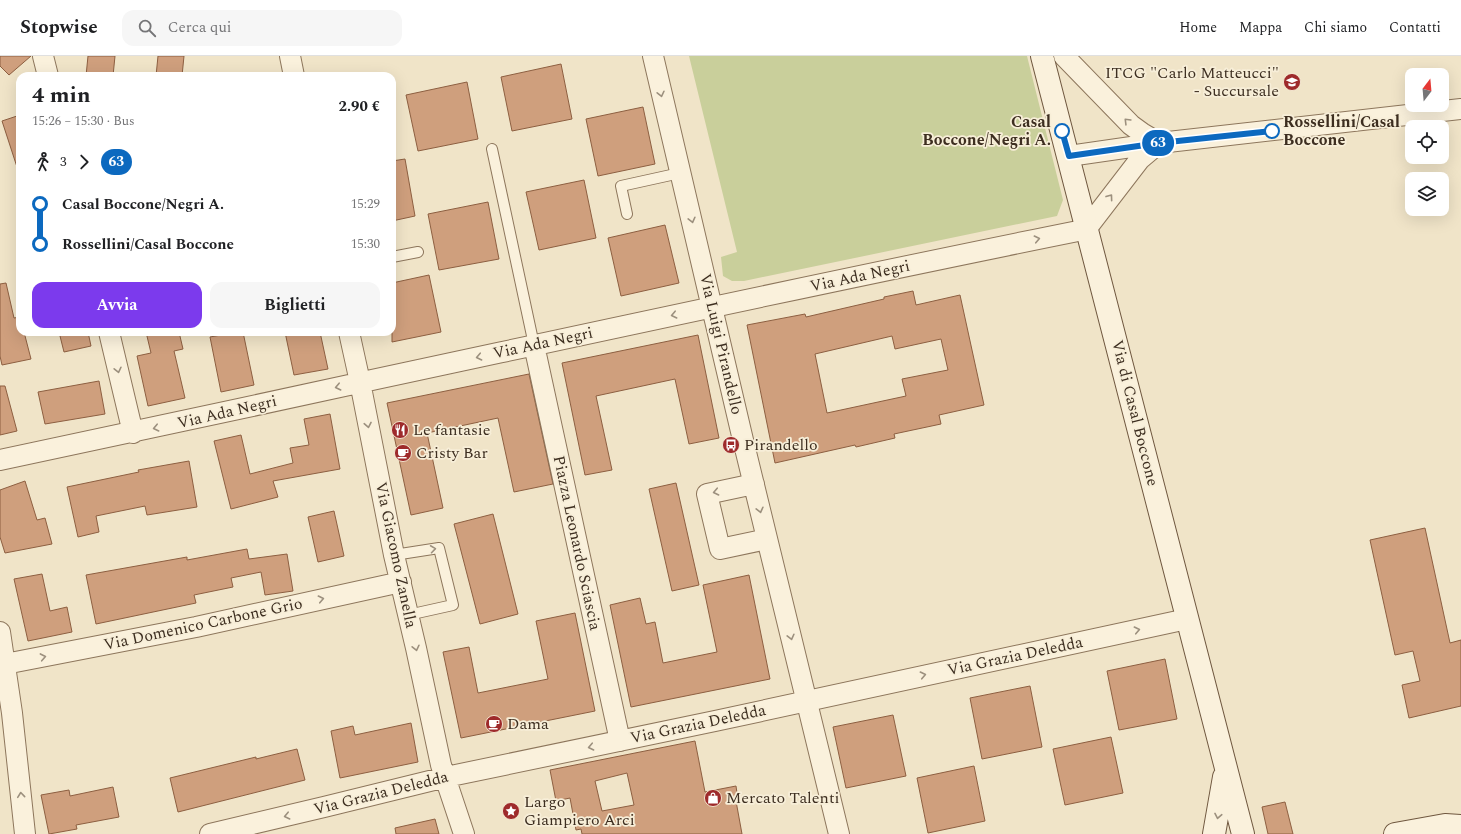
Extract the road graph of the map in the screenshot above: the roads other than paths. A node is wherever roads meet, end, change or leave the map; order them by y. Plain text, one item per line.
1 (43, 56) edge
2 (290, 56) edge
3 (653, 56) edge
4 (1042, 56) edge
5 (1064, 56) edge
6 (47, 72) edge
7 (293, 72) edge
8 (1461, 109) edge
9 (1159, 143) junction
10 (492, 149) dead end
11 (1069, 156) junction
12 (680, 173) junction
13 (627, 214) dead end
14 (1087, 228) junction
15 (418, 252) dead end
16 (396, 256) edge
17 (712, 307) junction
18 (110, 336) edge
19 (350, 336) edge
20 (534, 345) junction
21 (360, 382) junction
22 (133, 433) junction
23 (0, 460) edge
24 (754, 484) junction
25 (767, 539) junction
26 (394, 555) junction
27 (401, 582) junction
28 (408, 615) junction
29 (1187, 619) junction
30 (0, 632) edge
31 (2, 664) edge
32 (807, 701) junction
33 (620, 740) junction
34 (1226, 770) junction
35 (446, 777) junction
36 (1461, 826) edge
37 (25, 834) edge
38 (210, 834) edge
39 (464, 834) edge
40 (839, 834) edge
41 (1214, 834) edge
42 (1243, 834) edge
43 (1395, 834) edge

1 - 6 street
2 - 7 street
3 -> 12 street, Via Luigi Pirandello
4 - 11 street, Via di Casal Boccone
9 -> 5 street
8 - 9 street
9 - 11 street
14 -> 9 street
10 - 20 lane
11 - 14 street, Via di Casal Boccone
12 - 13 lane
12 -> 17 street, Via Luigi Pirandello
17 -> 14 street, Via Ada Negri
14 - 29 street, Via di Casal Boccone
15 - 16 lane
17 -> 20 street, Via Ada Negri
17 - 24 street, Via Luigi Pirandello
18 -> 22 street
19 - 21 street, Via Giacomo Zanella
20 -> 21 street, Via Ada Negri
20 - 33 street, Piazza Leonardo Sciascia
21 -> 22 street, Via Ada Negri
21 -> 26 street, Via Giacomo Zanella
22 - 23 street, Via Ada Negri
24 -> 25 street, Via Luigi Pirandello
24 -> 25 street
25 -> 32 street, Via Luigi Pirandello
26 - 27 street, Via Giacomo Zanella
26 -> 28 lane
27 - 28 street, Via Giacomo Zanella
31 -> 27 street, Via Domenico Carbone Grio
28 -> 35 street, Via Giacomo Zanella
32 -> 29 street, Via Grazia Deledda
29 - 34 street, Via di Casal Boccone
30 - 31 street
37 -> 31 street
32 - 33 street, Via Grazia Deledda
32 - 40 street, Via Luigi Pirandello
33 -> 35 street, Via Grazia Deledda
34 -> 41 street, Via di Casal Boccone
34 - 42 street, Via di Casal Boccone
35 -> 38 street, Via Grazia Deledda
35 - 39 street
36 - 43 street

